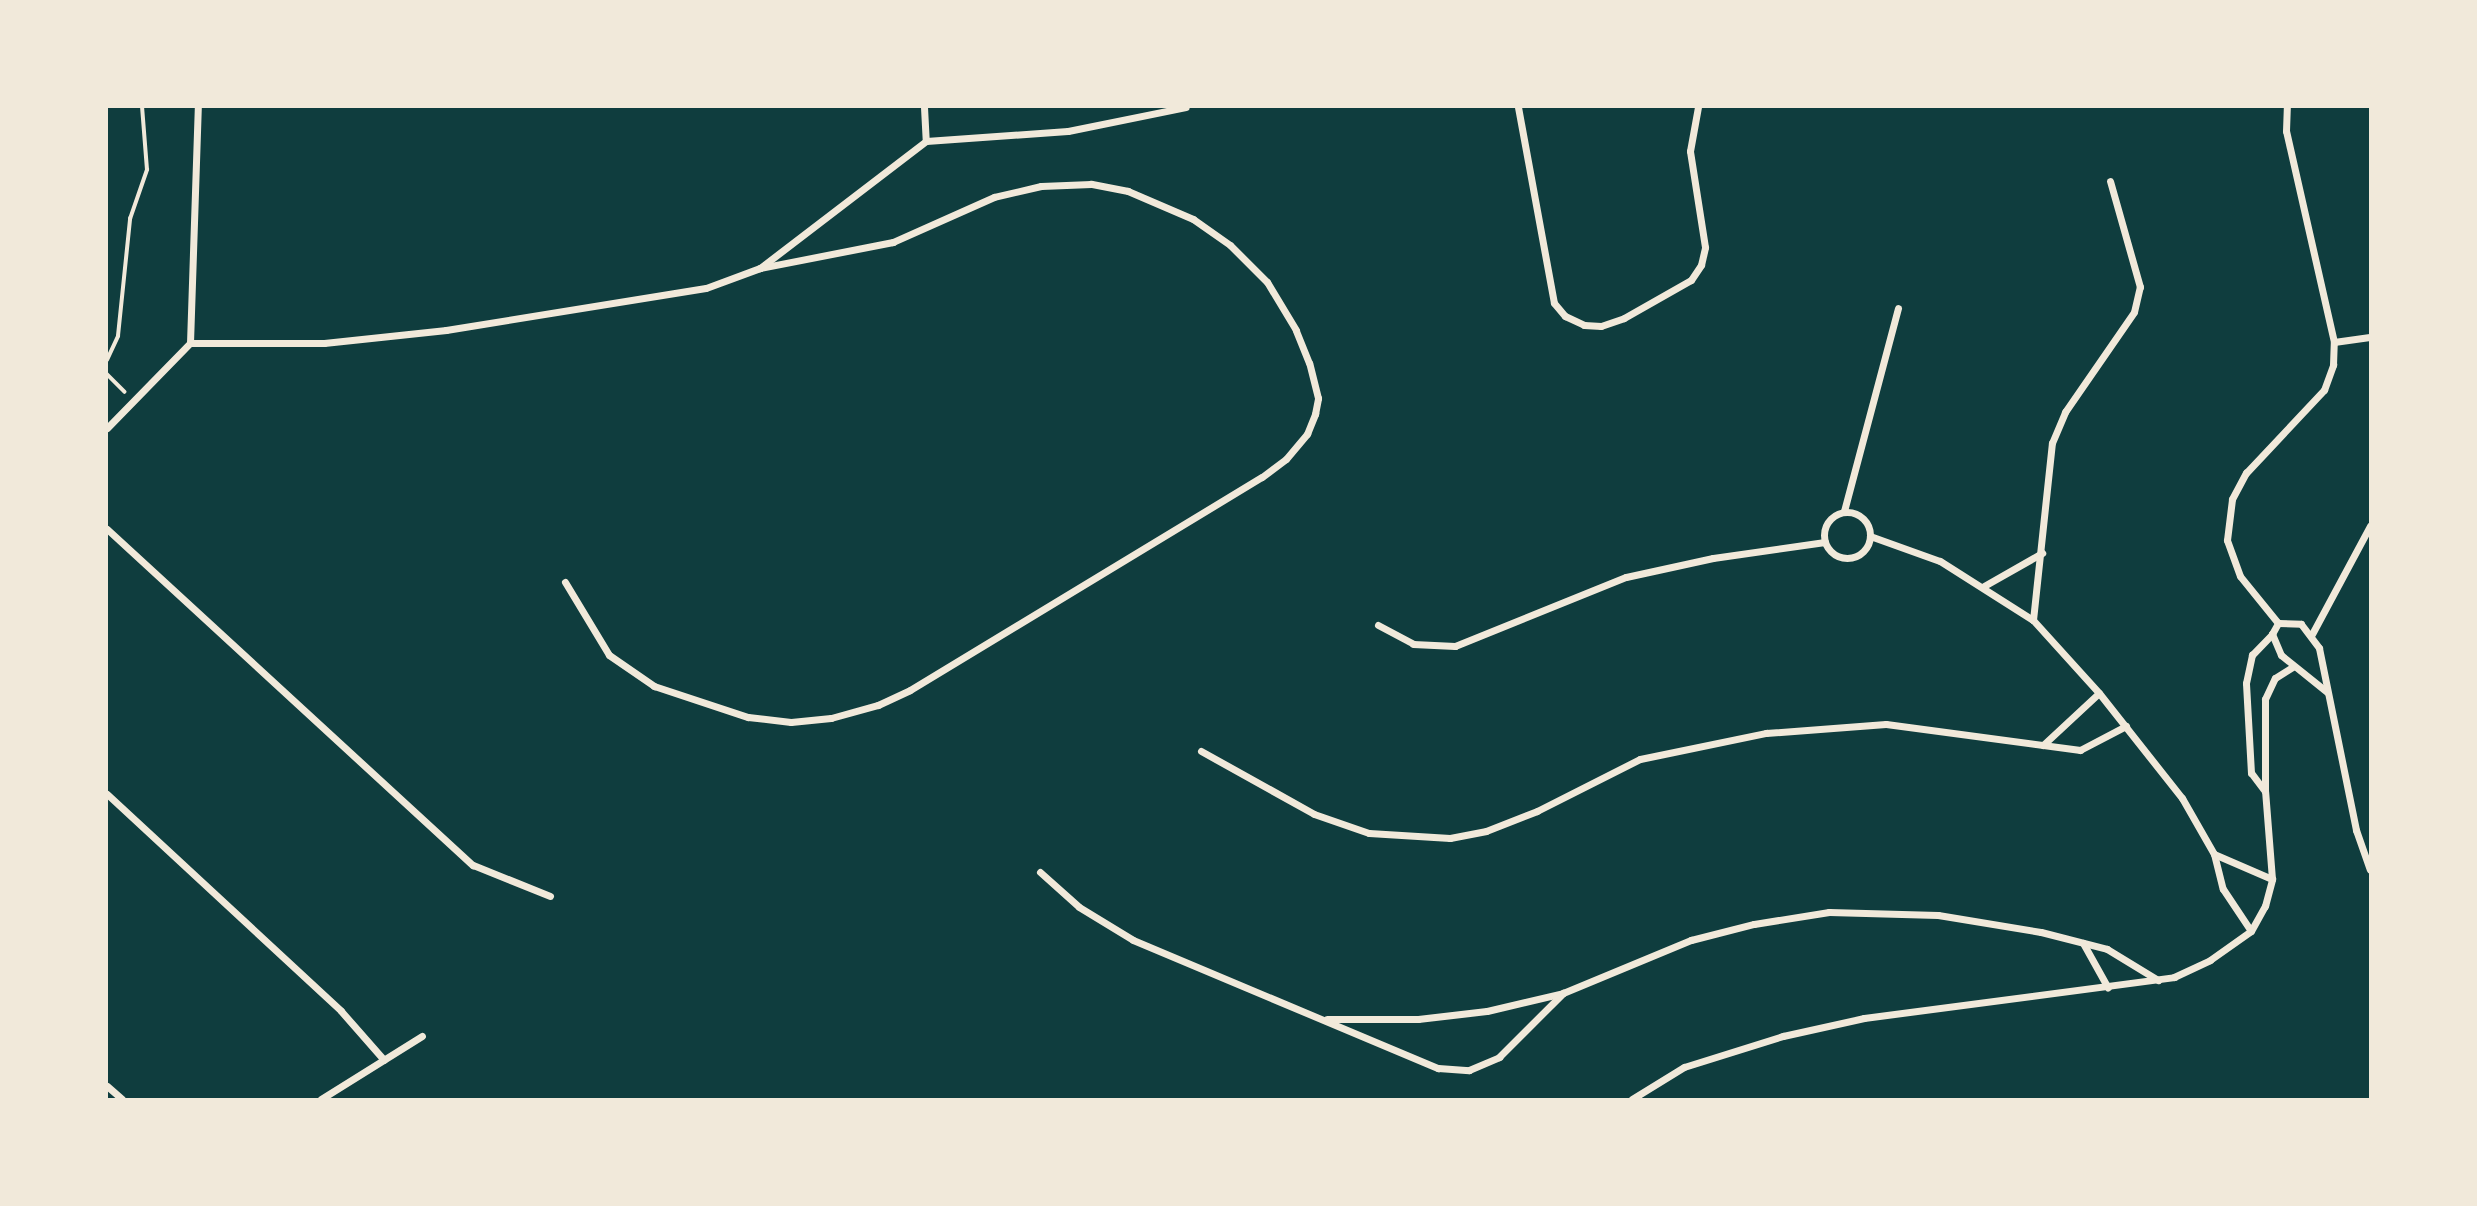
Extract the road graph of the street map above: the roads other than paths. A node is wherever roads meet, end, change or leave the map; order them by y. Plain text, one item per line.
1 (198, 107) edge
2 (924, 107) edge
3 (1186, 107) edge
4 (1518, 107) edge
5 (1698, 107) edge
6 (2287, 107) edge
7 (926, 141) junction
8 (2110, 181) dead end
9 (760, 268) junction
10 (1898, 308) dead end
11 (2370, 337) edge
12 (2334, 342) junction
13 (190, 343) junction
14 (107, 428) edge
15 (1844, 511) junction
16 (2370, 526) edge
17 (107, 529) edge
18 (1870, 536) junction
19 (1825, 542) junction
20 (2042, 553) junction
21 (565, 582) dead end
22 (1984, 586) junction
23 (2033, 620) junction
24 (2278, 623) junction
25 (1378, 625) dead end
26 (2272, 634) junction
27 (2312, 634) junction
28 (2294, 666) junction
29 (2327, 692) junction
30 (2099, 693) junction
31 (2126, 726) junction
32 (2043, 745) junction
33 (1200, 751) dead end
34 (2264, 791) junction
35 (107, 794) edge
36 (2214, 854) junction
37 (2370, 870) edge
38 (1040, 872) dead end
39 (2272, 879) junction
40 (550, 896) dead end
41 (2251, 931) junction
42 (2082, 943) junction
43 (2158, 980) junction
44 (2108, 988) junction
45 (1563, 993) junction
46 (1327, 1019) junction
47 (422, 1036) dead end
48 (384, 1060) junction
49 (107, 1086) edge
50 (122, 1099) edge
51 (321, 1099) edge
52 (1632, 1099) edge

1 - 13 street
2 - 7 street
3 - 7 street
4 - 5 street
6 - 12 street
7 - 9 street
8 - 20 street
9 - 13 street
9 - 21 street
10 - 15 street
11 - 12 street
12 - 24 street
13 - 14 street
15 - 18 street
15 - 19 street
16 - 27 street
17 - 40 street
18 - 19 street
18 - 22 street
19 - 25 street
20 - 22 street
20 - 23 street
22 - 23 street
23 - 30 street
24 - 26 street
24 - 27 street
26 - 28 street
26 - 34 street
27 - 29 street
28 - 29 street
28 - 34 street
29 - 37 street
30 - 31 street
30 - 32 street
31 - 32 street
31 - 36 street
32 - 33 street
34 - 39 street
35 - 48 street
36 - 39 street
36 - 41 street
38 - 46 street
39 - 41 street
41 - 43 street
42 - 43 street
42 - 44 street
42 - 45 street
43 - 44 street
44 - 52 street
45 - 46 street
45 - 46 street
47 - 48 street
48 - 51 street
49 - 50 street

